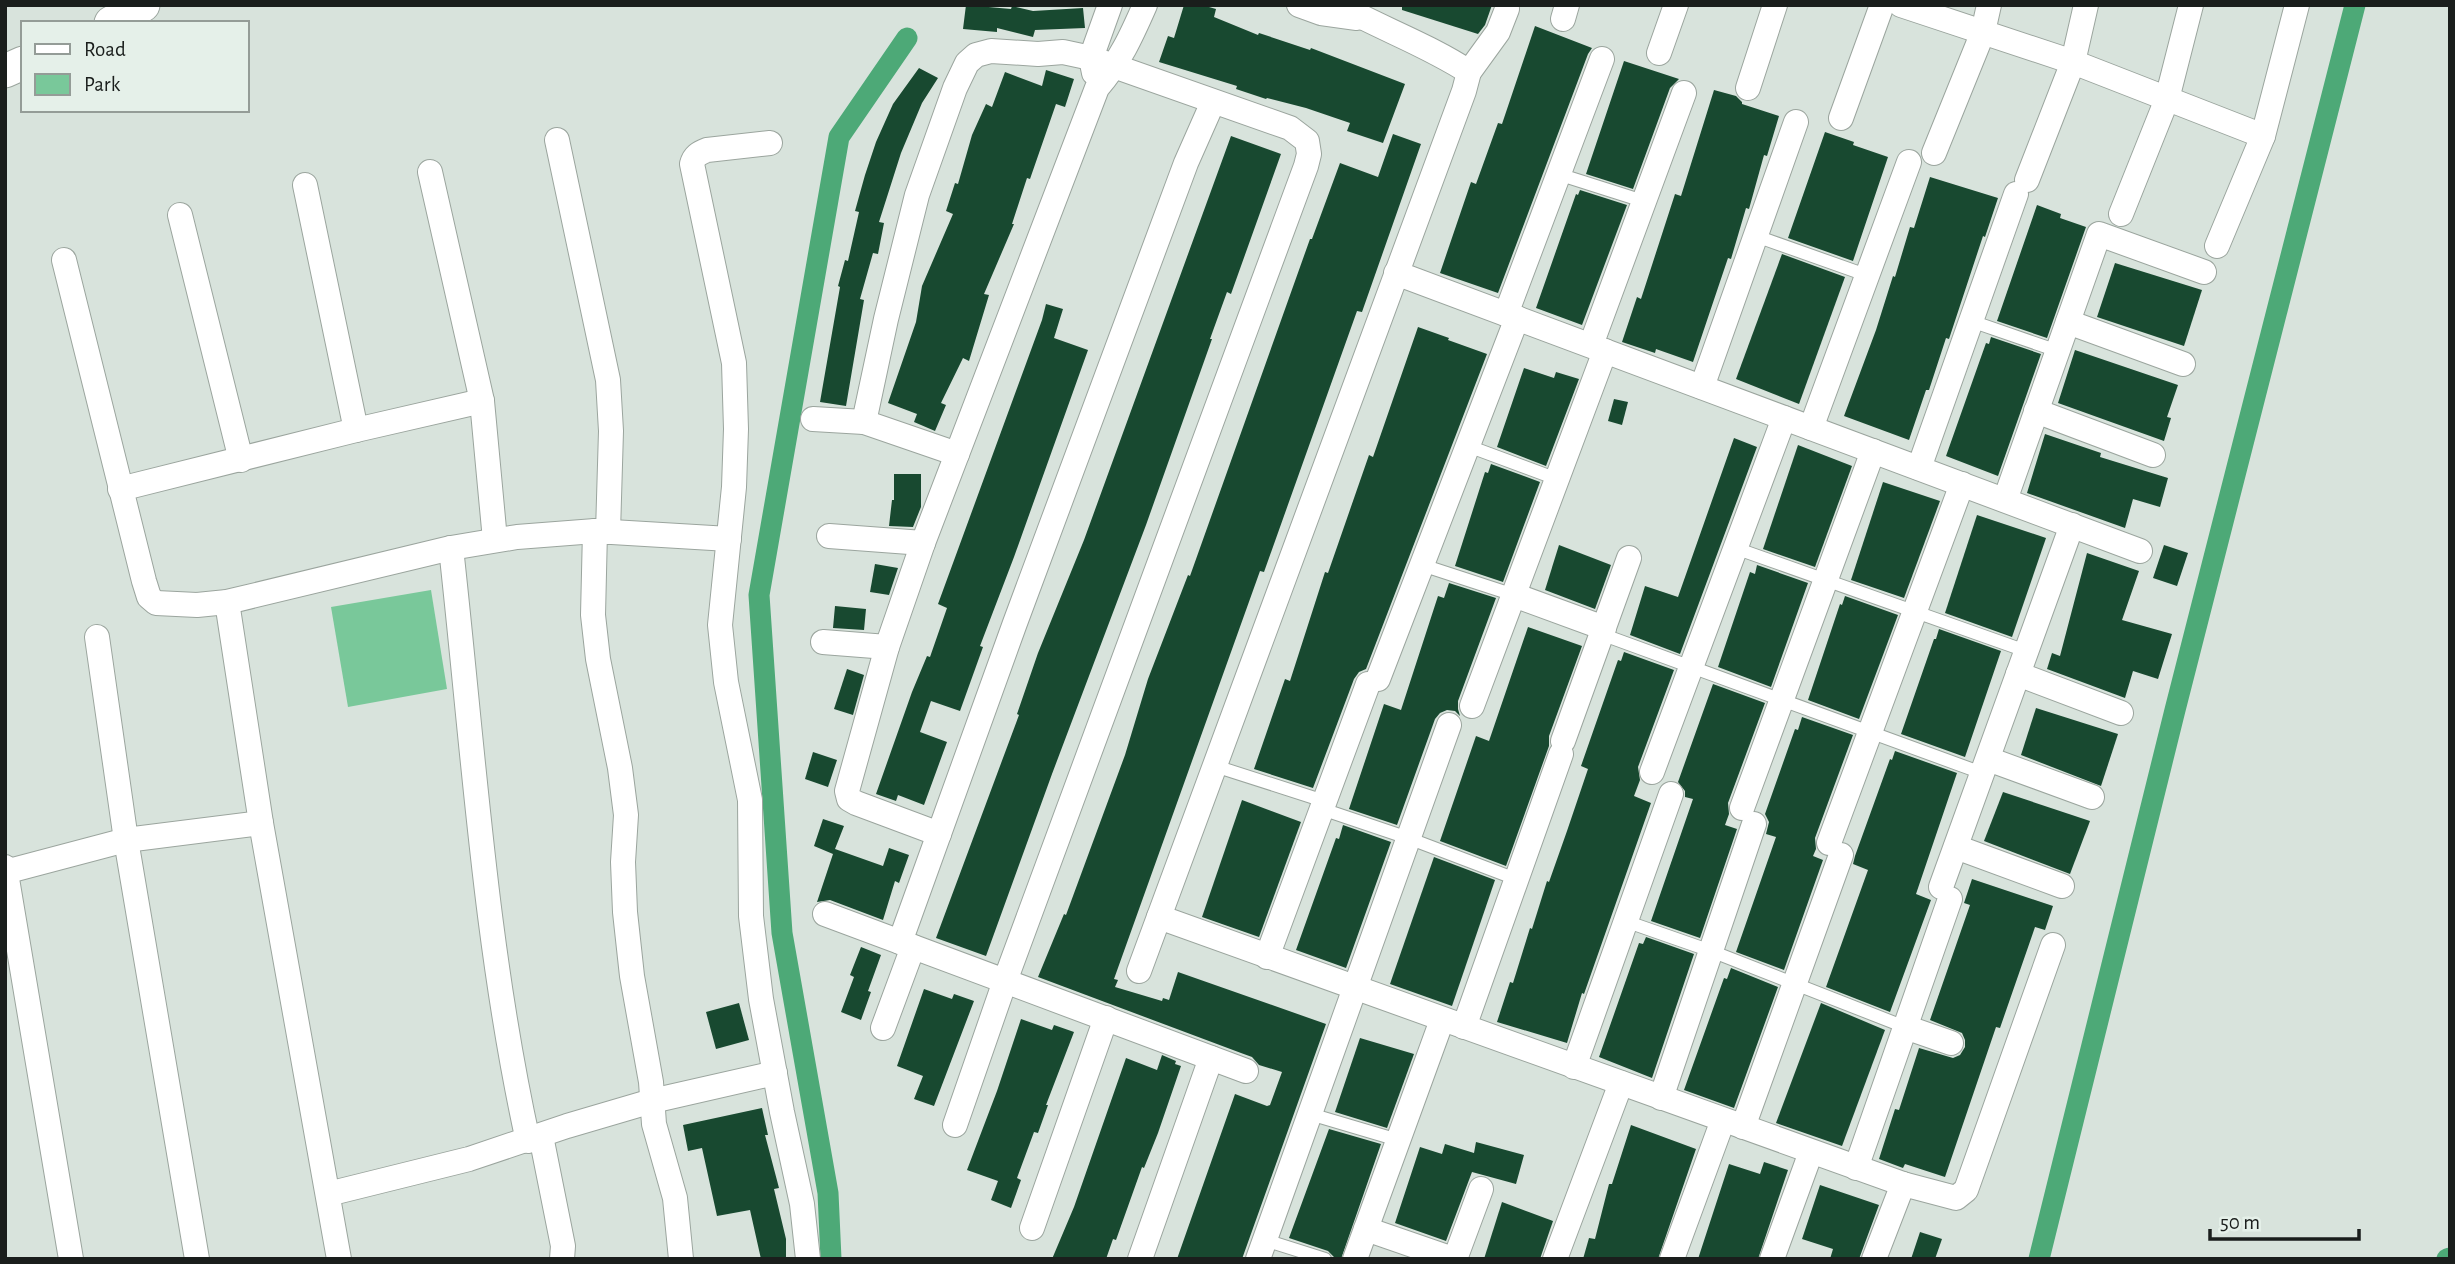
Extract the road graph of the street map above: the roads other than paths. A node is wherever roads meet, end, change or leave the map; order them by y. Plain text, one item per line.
1 (144, 5) edge
2 (1110, 5) edge
3 (1145, 5) edge
4 (1299, 5) edge
5 (1339, 5) edge
6 (1676, 5) edge
7 (1775, 5) edge
8 (1882, 5) edge
9 (1901, 5) edge
10 (1989, 5) edge
11 (2086, 5) edge
12 (2191, 5) edge
13 (2297, 5) edge
14 (1507, 9) dead end
15 (1364, 19) junction
16 (115, 21) edge
17 (1983, 32) junction
18 (1659, 53) dead end
19 (1091, 58) junction
20 (1602, 60) dead end
21 (2073, 62) junction
22 (21, 64) edge
23 (1115, 66) junction
24 (5, 71) edge
25 (1469, 72) junction
26 (1097, 88) junction
27 (1748, 88) dead end
28 (1684, 93) dead end
29 (2167, 99) junction
30 (1213, 102) junction
31 (1842, 118) dead end
32 (1796, 122) dead end
33 (2263, 136) junction
34 (557, 140) dead end
35 (770, 142) dead end
36 (1934, 153) dead end
37 (1909, 162) dead end
38 (430, 172) dead end
39 (1558, 174) junction
40 (305, 185) dead end
41 (1643, 201) junction
42 (2121, 214) dead end
43 (180, 215) dead end
44 (1756, 236) junction
45 (2217, 246) dead end
46 (64, 260) dead end
47 (2204, 272) dead end
48 (1396, 273) junction
49 (1866, 275) junction
50 (1512, 316) junction
51 (1971, 321) junction
52 (2068, 321) junction
53 (1598, 348) junction
54 (2058, 351) junction
55 (2183, 364) dead end
56 (1702, 387) junction
57 (482, 401) junction
58 (2036, 411) junction
59 (1784, 418) junction
60 (813, 419) dead end
61 (864, 422) junction
62 (1811, 428) junction
63 (356, 430) junction
64 (1468, 446) junction
65 (1873, 451) junction
66 (957, 454) junction
67 (2154, 455) dead end
68 (240, 460) junction
69 (1919, 468) junction
70 (1557, 480) junction
71 (1962, 484) junction
72 (120, 489) junction
73 (2004, 500) junction
74 (2072, 525) junction
75 (602, 531) junction
76 (829, 536) dead end
77 (729, 539) junction
78 (495, 540) junction
79 (923, 543) junction
80 (451, 548) junction
81 (1735, 548) junction
82 (2140, 551) dead end
83 (1629, 558) dead end
84 (1422, 565) junction
85 (1826, 579) junction
86 (1514, 595) junction
87 (227, 602) junction
88 (1915, 610) junction
89 (1602, 631) junction
90 (97, 637) dead end
91 (823, 642) dead end
92 (887, 647) junction
93 (2022, 663) junction
94 (1692, 666) junction
95 (1781, 700) junction
96 (1472, 706) dead end
97 (2121, 713) dead end
98 (1449, 725) dead end
99 (1870, 732) junction
100 (1215, 766) junction
101 (1985, 766) junction
102 (1652, 772) dead end
103 (1671, 794) dead end
104 (2092, 797) dead end
105 (1323, 805) junction
106 (261, 823) junction
107 (939, 834) junction
108 (1408, 838) junction
109 (126, 840) junction
110 (1955, 847) junction
111 (5, 870) edge
112 (1516, 879) junction
113 (2062, 886) dead end
114 (825, 914) dead end
115 (1159, 917) junction
116 (1625, 921) junction
117 (907, 944) junction
118 (2053, 945) dead end
119 (1711, 951) junction
120 (1267, 957) junction
121 (1139, 971) dead end
122 (1005, 981) junction
123 (1796, 984) junction
124 (1355, 988) junction
125 (1106, 1018) junction
126 (1453, 1024) junction
127 (1905, 1027) junction
128 (883, 1028) dead end
129 (1951, 1043) dead end
130 (1211, 1058) junction
131 (1574, 1067) junction
132 (1246, 1071) dead end
133 (775, 1073) junction
134 (1621, 1083) junction
135 (1661, 1098) junction
136 (652, 1101) junction
137 (1310, 1114) junction
138 (1733, 1124) junction
139 (955, 1125) dead end
140 (535, 1138) junction
141 (1398, 1140) junction
142 (1811, 1152) junction
143 (1856, 1168) junction
144 (1903, 1184) junction
145 (1481, 1189) dead end
146 (328, 1194) junction
147 (1032, 1228) dead end
148 (1366, 1229) junction
149 (1261, 1249) edge
150 (71, 1259) edge
151 (197, 1259) edge
152 (339, 1259) edge
153 (562, 1259) edge
154 (681, 1259) edge
155 (807, 1259) edge
156 (1140, 1259) edge
157 (1325, 1259) edge
158 (1355, 1259) edge
159 (1454, 1259) edge
160 (1555, 1259) edge
161 (1672, 1259) edge
162 (1772, 1259) edge
163 (1874, 1259) edge

1 - 16 street
2 - 19 street
3 - 23 street
4 - 15 street
5 - 15 street
6 - 18 street
7 - 27 street
8 - 31 street
9 - 17 street
10 - 17 street
11 - 21 street
12 - 29 street
13 - 33 street
14 - 25 street
15 - 25 street
17 - 21 street
17 - 36 street
19 - 23 street
19 - 26 street
19 - 61 street
20 - 39 street
21 - 29 street
21 - 51 street
22 - 24 street
23 - 26 street
23 - 30 street
25 - 48 street
26 - 66 street
28 - 41 street
29 - 33 street
29 - 42 street
30 - 107 street
30 - 122 street
32 - 44 street
33 - 45 street
34 - 75 street
35 - 77 street
37 - 49 street
38 - 57 street
39 - 41 lane
39 - 50 street
40 - 63 street
41 - 53 street
43 - 68 street
44 - 49 lane
44 - 56 street
46 - 72 street
47 - 52 street
48 - 50 street
48 - 100 street
49 - 62 street
50 - 53 street
50 - 64 street
51 - 54 lane
51 - 69 street
52 - 54 street
52 - 55 street
53 - 56 street
53 - 70 street
54 - 58 street
56 - 59 street
57 - 63 street
57 - 78 street
58 - 67 street
58 - 73 street
59 - 62 street
59 - 81 street
60 - 61 street
61 - 66 street
62 - 65 street
63 - 68 street
64 - 70 lane
64 - 84 street
65 - 69 street
65 - 85 street
66 - 79 street
68 - 72 street
69 - 71 street
70 - 86 street
71 - 73 street
71 - 88 street
72 - 87 street
73 - 74 street
74 - 82 street
74 - 93 street
75 - 77 street
75 - 78 street
75 - 136 street
76 - 79 street
77 - 133 street
78 - 80 street
79 - 92 street
80 - 87 street
80 - 140 street
81 - 85 lane
81 - 94 street
83 - 89 street
84 - 86 lane
84 - 105 street
85 - 88 lane
85 - 95 street
86 - 89 street
86 - 96 street
87 - 106 street
88 - 93 lane
88 - 99 street
89 - 94 lane
89 - 112 street
90 - 109 street
91 - 92 street
92 - 107 street
93 - 97 street
93 - 101 street
94 - 95 lane
94 - 102 street
95 - 99 lane
95 - 119 street
98 - 108 street
99 - 101 lane
99 - 123 street
100 - 105 lane
100 - 115 street
101 - 104 street
101 - 110 street
103 - 116 street
105 - 108 lane
105 - 120 street
106 - 109 street
106 - 146 street
107 - 117 street
108 - 112 lane
108 - 124 street
109 - 111 street
109 - 151 street
110 - 113 street
110 - 127 street
111 - 150 street
112 - 126 street
114 - 117 street
115 - 120 street
115 - 121 street
116 - 119 lane
116 - 131 street
117 - 122 street
117 - 128 street
118 - 144 street
119 - 123 lane
119 - 135 street
120 - 124 street
122 - 125 street
122 - 139 street
123 - 127 lane
123 - 138 street
124 - 126 street
124 - 137 street
125 - 130 street
125 - 147 street
126 - 131 street
126 - 141 street
127 - 129 street
127 - 143 street
130 - 132 street
130 - 156 street
131 - 134 street
133 - 136 street
133 - 155 street
134 - 135 street
134 - 160 street
135 - 138 street
136 - 140 street
136 - 154 street
137 - 141 lane
137 - 149 street
138 - 142 street
138 - 161 street
140 - 146 street
140 - 153 street
141 - 148 street
142 - 143 street
142 - 162 street
143 - 144 street
144 - 163 street
145 - 159 street
146 - 152 street
148 - 158 street
148 - 159 street
149 - 157 lane

